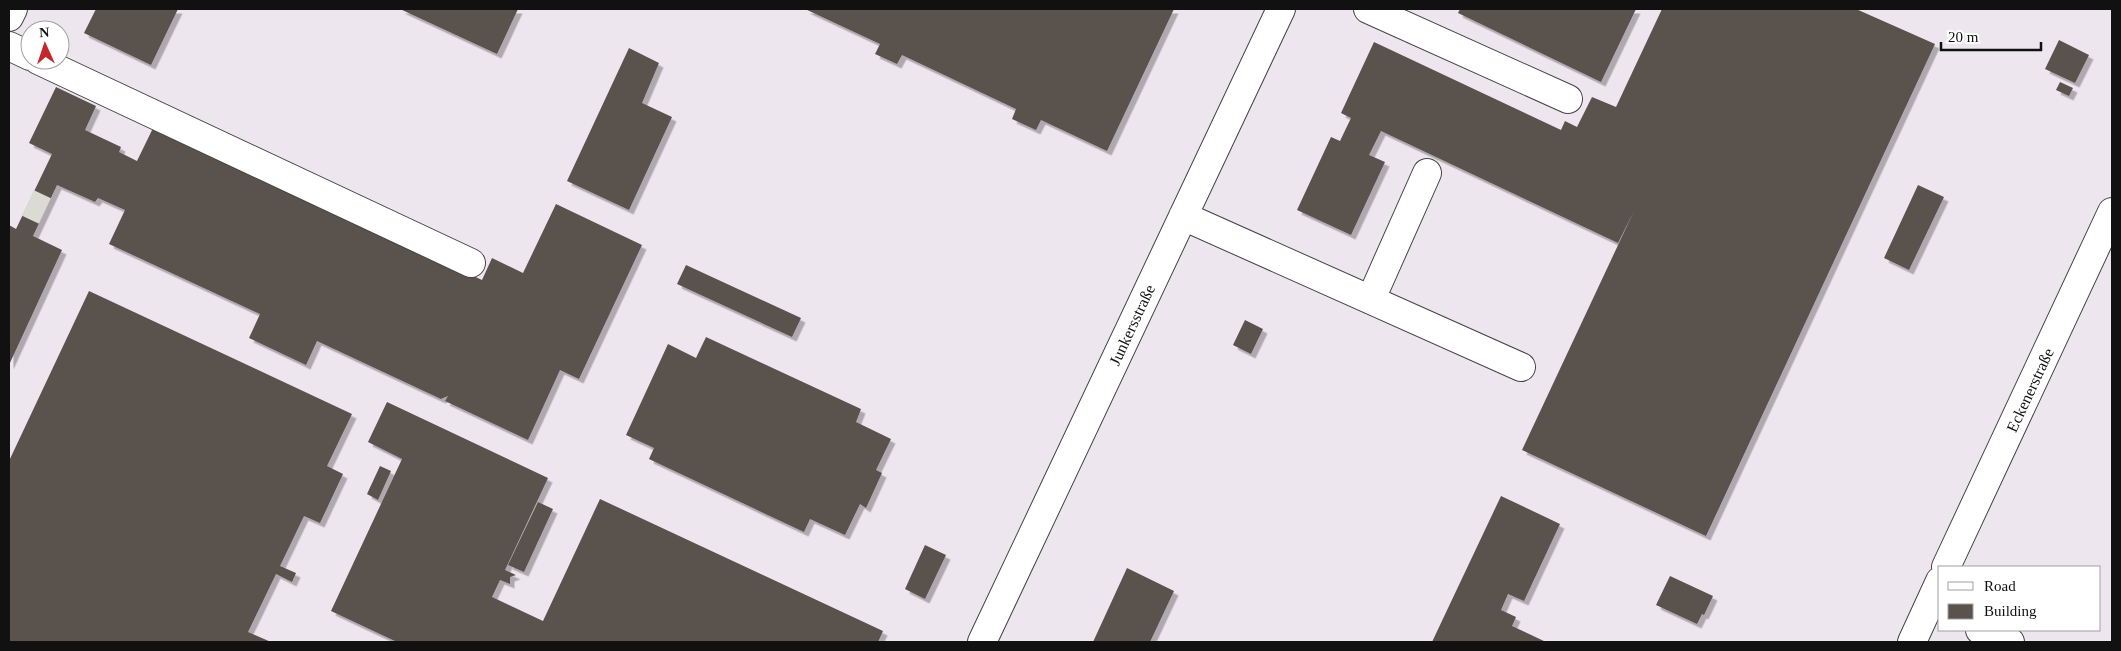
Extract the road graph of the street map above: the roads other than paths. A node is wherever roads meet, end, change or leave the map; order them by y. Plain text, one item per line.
1 (13, 9) edge
2 (1281, 9) edge
3 (1368, 9) edge
4 (9, 17) edge
5 (59, 70) edge
6 (1568, 99) dead end
7 (1428, 173) dead end
8 (2112, 212) edge
9 (1183, 216) junction
10 (471, 263) dead end
11 (1371, 299) junction
12 (1522, 367) dead end
13 (1946, 566) edge
14 (1938, 591) edge
15 (1934, 610) edge
16 (1982, 631) edge
17 (982, 642) edge
18 (1912, 642) edge
19 (2010, 642) edge

1 - 4 street
2 - 9 street, Junkersstraße
3 - 6 street
5 - 10 street
7 - 11 street
8 - 13 street, Eckenerstraße
9 - 11 street
9 - 17 street, Junkersstraße
11 - 12 street
14 - 15 street
15 - 18 street
16 - 19 street

